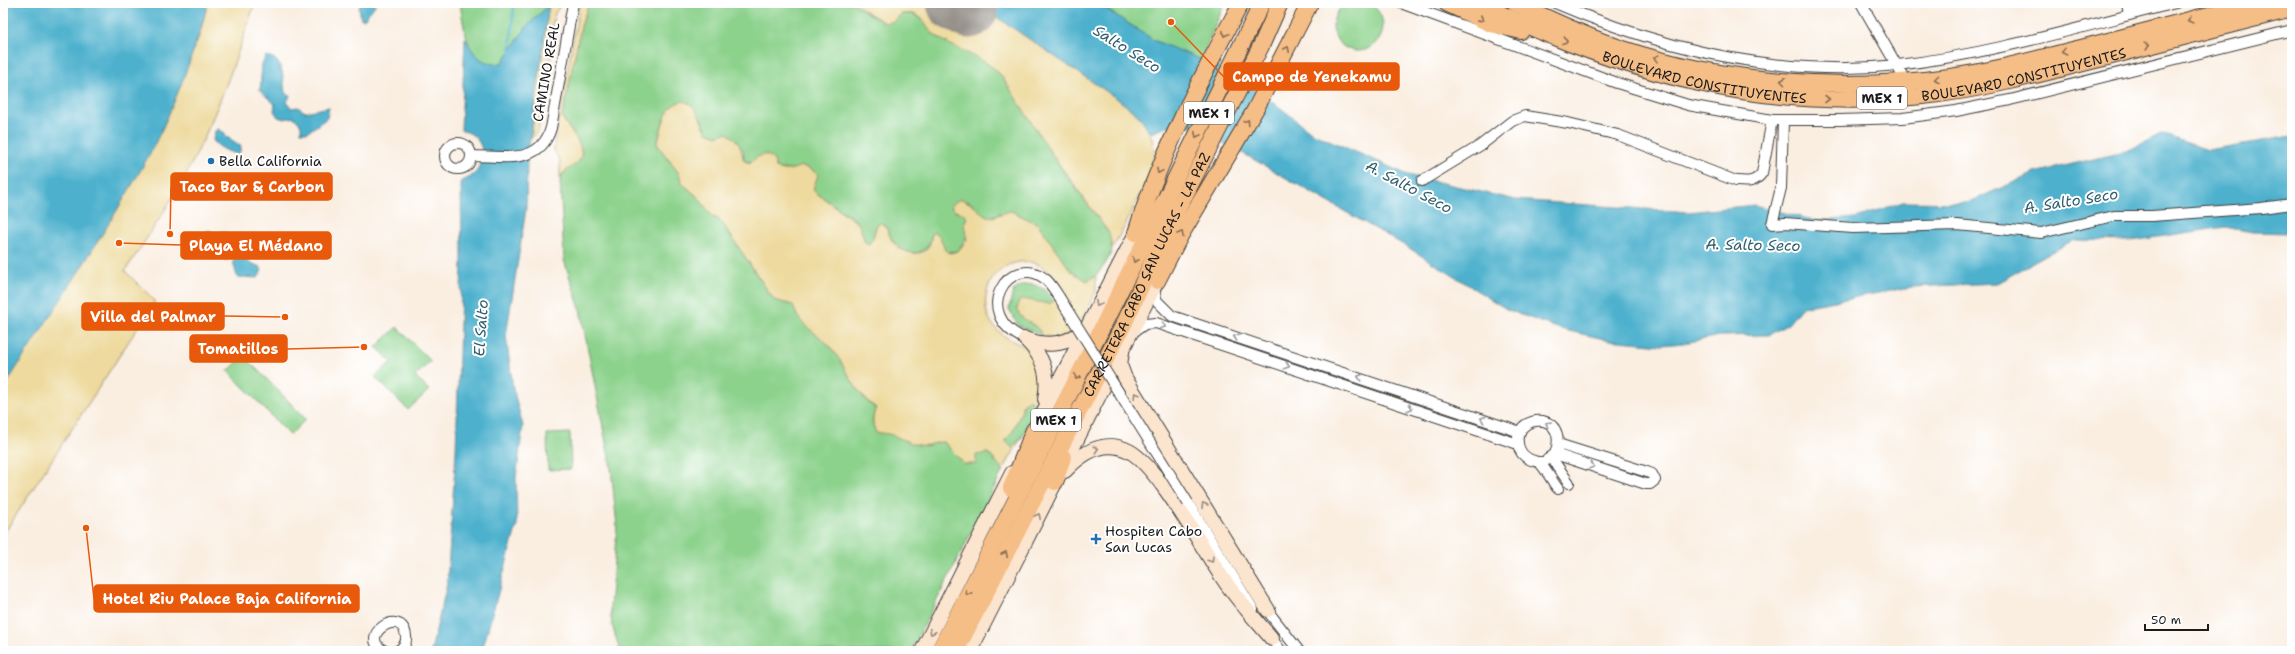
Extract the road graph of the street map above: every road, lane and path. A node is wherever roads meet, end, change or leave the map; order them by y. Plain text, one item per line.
1 (573, 3) edge
2 (1241, 3) edge
3 (1280, 3) edge
4 (1286, 3) edge
5 (1310, 3) edge
6 (1401, 3) edge
7 (1446, 3) edge
8 (1478, 3) edge
9 (1515, 3) edge
10 (1555, 3) edge
11 (1861, 3) edge
12 (2127, 3) edge
13 (2176, 3) edge
14 (2255, 3) edge
15 (1260, 7) edge
16 (2292, 9) edge
17 (2129, 15) junction
18 (1268, 30) junction
19 (2292, 30) edge
20 (1539, 32) junction
21 (1897, 65) junction
22 (1906, 82) junction
23 (1914, 96) junction
24 (1772, 120) junction
25 (1783, 120) junction
26 (471, 156) dead end
27 (1422, 181) dead end
28 (1170, 190) junction
29 (2292, 204) edge
30 (1136, 233) junction
31 (1161, 242) junction
32 (1155, 283) junction
33 (1087, 325) junction
34 (1025, 339) junction
35 (1126, 342) junction
36 (1325, 366) junction
37 (1320, 376) junction
38 (1462, 411) junction
39 (1077, 412) junction
40 (1042, 413) junction
41 (1459, 424) junction
42 (1034, 430) junction
43 (1520, 432) junction
44 (1518, 444) junction
45 (1554, 452) junction
46 (1539, 462) junction
47 (1055, 482) junction
48 (1569, 483) dead end
49 (1558, 489) dead end
50 (1227, 565) junction
51 (978, 572) junction
52 (1268, 610) junction
53 (1272, 640) junction
54 (400, 650) edge
55 (384, 651) edge
56 (922, 651) edge
57 (939, 651) edge
58 (956, 651) edge
59 (970, 651) edge
60 (1280, 651) edge
61 (1299, 651) edge

1 - 26 street, CAMINO REAL
2 -> 30 highway
3 - 18 highway, CARRETERA CABO SAN LUCAS - LA PAZ / MEX 1
4 - 18 highway, MEX 1
32 -> 5 highway
6 - 24 street
7 -> 20 highway
8 - 20 highway, BOULEVARD CONSTITUYENTES / MEX 1
22 -> 9 highway, BOULEVARD CONSTITUYENTES / MEX 1
10 - 21 street
11 - 21 street
12 - 17 street
13 - 17 street
14 -> 22 highway, BOULEVARD CONSTITUYENTES / MEX 1
15 -> 28 highway, CARRETERA CABO SAN LUCAS - LA PAZ / MEX 1
23 -> 16 highway, BOULEVARD CONSTITUYENTES / MEX 1
17 - 21 street
18 - 31 highway, CARRETERA CABO SAN LUCAS - LA PAZ / MEX 1
19 - 25 street
20 -> 23 highway, BOULEVARD CONSTITUYENTES / MEX 1
21 - 22 street
22 - 23 street
24 - 25 street
24 - 27 street
25 - 29 street
28 - 30 highway
28 -> 51 highway, CARRETERA CABO SAN LUCAS - LA PAZ / MEX 1
30 -> 33 main road
31 - 32 highway
31 - 39 highway, CARRETERA CABO SAN LUCAS - LA PAZ / MEX 1
32 - 35 main road
36 -> 32 street
33 - 34 main road
33 - 40 main road
34 - 40 main road
34 - 50 street, bridge
35 -> 37 street
35 - 47 main road
52 -> 35 main road
36 - 37 street
38 -> 36 street
37 -> 41 street
38 - 41 street
43 -> 38 street
39 - 47 highway
58 -> 39 highway, CARRETERA CABO SAN LUCAS - LA PAZ / MEX 1
40 - 42 main road
41 - 44 street
42 - 51 highway
42 -> 56 main road
43 - 44 street
45 -> 43 street
44 - 46 street
45 -> 45 street
45 - 46 street
45 - 48 street
46 - 49 street
47 -> 53 main road
59 -> 47 main road
50 - 52 street
50 - 53 street
51 -> 57 highway, CARRETERA CABO SAN LUCAS - LA PAZ / MEX 1
52 - 61 street
53 - 60 street
54 - 55 street

